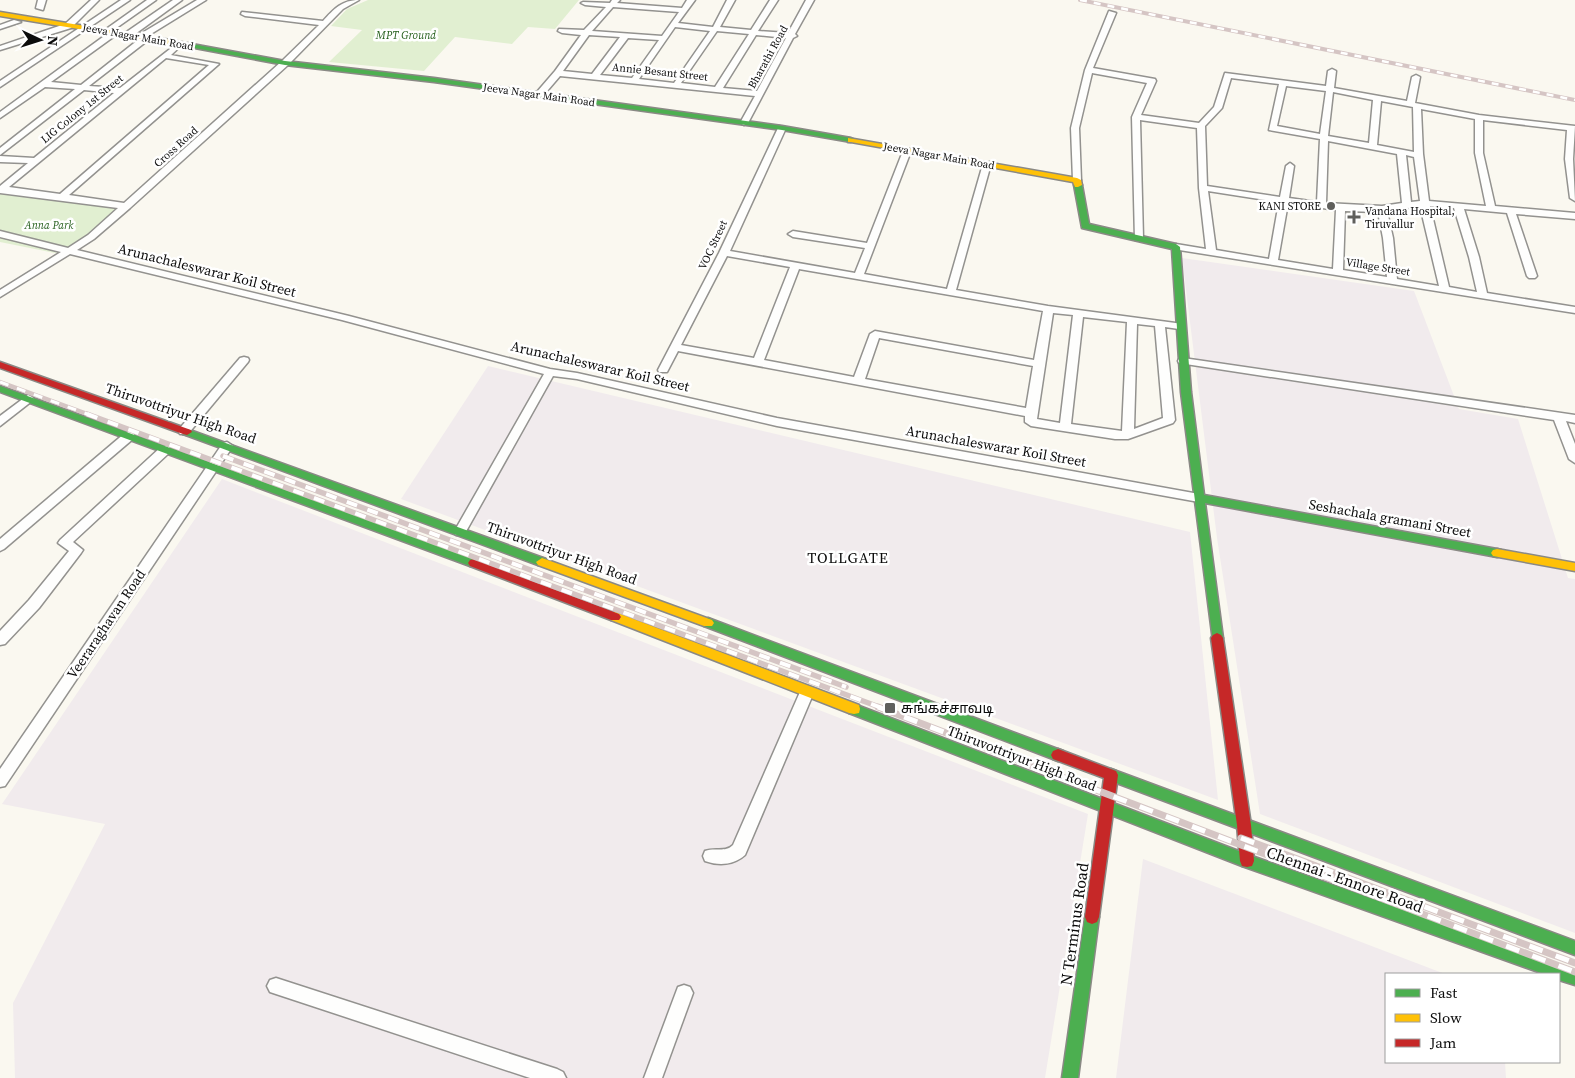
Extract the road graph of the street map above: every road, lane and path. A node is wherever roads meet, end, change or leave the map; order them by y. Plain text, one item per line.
1 (95, 0) edge
2 (126, 0) edge
3 (152, 0) edge
4 (178, 0) edge
5 (202, 0) edge
6 (355, 0) edge
7 (652, 0) edge
8 (691, 0) edge
9 (731, 0) edge
10 (774, 0) edge
11 (810, 0) edge
12 (614, 2) edge
13 (585, 3) dead end
14 (646, 6) junction
15 (684, 10) junction
16 (1112, 13) dead end
17 (0, 14) edge
18 (246, 14) dead end
19 (17, 22) dead end
20 (324, 23) junction
21 (672, 24) junction
22 (68, 26) junction
23 (0, 27) edge
24 (86, 27) junction
25 (715, 29) junction
26 (562, 31) dead end
27 (587, 32) junction
28 (755, 32) junction
29 (109, 33) junction
30 (128, 35) junction
31 (626, 35) junction
32 (793, 36) junction
33 (142, 38) junction
34 (663, 38) junction
35 (179, 44) junction
36 (0, 48) edge
37 (165, 56) junction
38 (285, 63) junction
39 (1089, 70) junction
40 (1332, 71) dead end
41 (558, 73) junction
42 (594, 77) junction
43 (1416, 77) dead end
44 (634, 81) junction
45 (1, 83) edge
46 (43, 84) junction
47 (1283, 84) junction
48 (676, 85) junction
49 (83, 87) junction
50 (718, 89) junction
51 (1328, 89) junction
52 (122, 91) junction
53 (760, 94) junction
54 (539, 95) junction
55 (1377, 99) junction
56 (1414, 106) junction
57 (0, 116) edge
58 (1136, 117) junction
59 (1479, 117) junction
60 (744, 123) junction
61 (1201, 126) junction
62 (782, 128) junction
63 (1573, 129) edge
64 (1324, 137) junction
65 (1372, 145) junction
66 (907, 151) junction
67 (0, 152) edge
68 (1400, 153) junction
69 (1418, 155) junction
70 (0, 159) edge
71 (1572, 159) edge
72 (36, 161) junction
73 (988, 164) junction
74 (1290, 166) dead end
75 (1078, 180) junction
76 (1203, 188) junction
77 (1, 189) edge
78 (61, 198) junction
79 (1283, 198) junction
80 (1575, 198) edge
81 (1423, 203) junction
82 (1407, 205) junction
83 (128, 206) junction
84 (1321, 206) junction
85 (1458, 206) junction
86 (1340, 208) junction
87 (1382, 209) junction
88 (1491, 209) junction
89 (1511, 211) junction
90 (1575, 216) edge
91 (0, 234) edge
92 (793, 234) dead end
93 (1138, 238) junction
94 (85, 242) junction
95 (870, 246) junction
96 (1176, 247) junction
97 (68, 251) junction
98 (1211, 252) junction
99 (724, 253) junction
100 (85, 255) junction
101 (1273, 262) junction
102 (796, 265) junction
103 (1338, 273) junction
104 (859, 275) junction
105 (1532, 276) dead end
106 (1392, 282) junction
107 (1445, 290) junction
108 (951, 292) junction
109 (0, 294) edge
110 (1483, 296) junction
111 (1048, 309) junction
112 (1575, 310) edge
113 (1078, 313) junction
114 (1132, 320) junction
115 (1160, 324) junction
116 (1179, 326) junction
117 (676, 347) junction
118 (244, 360) dead end
119 (758, 362) junction
120 (1183, 362) junction
121 (1040, 364) junction
122 (0, 365) edge
123 (663, 370) dead end
124 (550, 372) junction
125 (858, 382) junction
126 (0, 389) edge
127 (28, 398) junction
128 (1032, 412) junction
129 (1559, 417) junction
130 (1575, 420) edge
131 (0, 422) edge
132 (1065, 427) junction
133 (184, 431) junction
134 (1128, 435) junction
135 (129, 436) junction
136 (228, 446) junction
137 (165, 450) junction
138 (1575, 458) edge
139 (212, 466) junction
140 (1199, 498) junction
141 (460, 532) junction
142 (0, 546) edge
143 (1575, 567) edge
144 (0, 640) edge
145 (807, 692) junction
146 (1111, 775) junction
147 (0, 781) edge
148 (1106, 806) junction
149 (1244, 825) junction
150 (711, 856) dead end
151 (1247, 861) junction
152 (1575, 948) edge
153 (1575, 978) edge
154 (276, 986) dead end
155 (684, 994) dead end
156 (557, 1078) edge
157 (653, 1078) edge
158 (1070, 1078) edge

1 - 22 street
2 - 24 street
3 - 29 street
4 - 30 street
5 - 33 street
6 - 20 street, Cross Road
7 - 14 street
8 - 15 street
9 - 25 street
10 - 28 street
11 - 32 street, Bharathi Road
12 - 13 street
12 - 14 street
12 - 27 street
14 - 15 street
15 - 21 street
16 - 39 street
17 - 22 main road, Jeeva Nagar Main Road
18 - 20 street
19 - 23 street
20 - 38 street, Cross Road
21 - 25 street
21 - 34 street
22 - 24 main road, Jeeva Nagar Main Road
22 - 36 street
24 - 29 main road, Jeeva Nagar Main Road
24 - 45 street
25 - 28 street
25 - 48 street
26 - 27 street
27 - 31 street
27 - 41 street
28 - 32 street
28 - 50 street
29 - 30 main road, Jeeva Nagar Main Road
29 - 46 street
30 - 33 main road, Jeeva Nagar Main Road
31 - 34 street
31 - 42 street
32 - 53 street, Bharathi Road
33 - 35 main road, Jeeva Nagar Main Road
33 - 49 street
34 - 44 street
35 - 37 street, LIG Colony 1st Street
35 - 38 main road, Jeeva Nagar Main Road
37 - 52 street, LIG Colony 1st Street
37 - 78 street
38 - 54 main road, Jeeva Nagar Main Road
38 - 83 street, Cross Road
39 - 58 street
39 - 75 street
40 - 51 street
41 - 42 street, Annie Besant Street
41 - 54 street
42 - 44 street, Annie Besant Street
43 - 56 street
44 - 48 street, Annie Besant Street
46 - 49 street
46 - 57 street
47 - 51 street
47 - 61 street
47 - 64 street
48 - 50 street, Annie Besant Street
49 - 52 street
49 - 67 street
50 - 53 street, Annie Besant Street
51 - 55 street
51 - 64 street
52 - 72 street, LIG Colony 1st Street
53 - 60 street, Bharathi Road
54 - 60 main road, Jeeva Nagar Main Road
55 - 56 street
55 - 65 street
56 - 59 street
56 - 69 street
58 - 61 street
58 - 93 street
59 - 63 street
59 - 88 street
60 - 62 main road, Jeeva Nagar Main Road
61 - 76 street
62 - 66 main road, Jeeva Nagar Main Road
62 - 99 street, VOC Street
63 - 71 street
64 - 65 street
64 - 84 street
65 - 68 street
66 - 73 main road, Jeeva Nagar Main Road
66 - 95 street
68 - 69 street
68 - 82 street
69 - 81 street
70 - 72 street
71 - 80 street
72 - 77 street, LIG Colony 1st Street
73 - 75 main road, Jeeva Nagar Main Road
73 - 108 street
74 - 79 street
75 - 93 main road
76 - 79 street
76 - 98 street
77 - 78 street
78 - 83 street
79 - 84 street
79 - 101 street
81 - 82 street
81 - 85 street
81 - 107 street
82 - 87 street
83 - 94 street, Cross Road
84 - 86 street
85 - 88 street
85 - 110 street
86 - 87 street
86 - 103 street
87 - 106 street
88 - 89 street
89 - 90 street
89 - 105 street
91 - 97 street, Arunachaleswarar Koil Street
92 - 95 street
93 - 96 main road
94 - 97 street, Cross Road
94 - 100 street
95 - 104 street
96 - 98 street, Village Street
96 - 116 main road
97 - 100 street, Arunachaleswarar Koil Street
97 - 109 street, Cross Road
98 - 101 street, Village Street
99 - 102 street
99 - 117 street, VOC Street
100 - 124 street, Arunachaleswarar Koil Street
101 - 103 street, Village Street
102 - 104 street
102 - 119 street
103 - 106 street, Village Street
104 - 108 street
106 - 107 street, Village Street
107 - 110 street, Village Street
108 - 111 street
110 - 112 street, Village Street
111 - 113 street
111 - 121 street
113 - 114 street
113 - 132 street
114 - 115 street
114 - 134 street
115 - 116 street
115 - 134 street
116 - 120 main road
117 - 119 street
117 - 123 street, VOC Street
118 - 133 street
119 - 125 street
120 - 129 street
120 - 140 main road
121 - 125 street
121 - 128 street
122 - 133 main road, Thiruvottriyur High Road
124 - 140 street, Arunachaleswarar Koil Street
124 - 141 street
125 - 128 street
126 - 127 main road, Thiruvottriyur High Road
127 - 131 street
127 - 135 main road, Thiruvottriyur High Road
128 - 132 street
129 - 130 street
129 - 138 street
132 - 134 street
133 - 136 main road, Thiruvottriyur High Road
135 - 137 main road, Thiruvottriyur High Road
135 - 142 street
136 - 139 street, Veeraraghavan Road
136 - 141 main road, Thiruvottriyur High Road
137 - 139 main road, Thiruvottriyur High Road
137 - 144 street
139 - 145 main road, Thiruvottriyur High Road
139 - 147 street, Veeraraghavan Road
140 - 143 main road, Seshachala gramani Street
140 - 149 main road
141 - 146 main road, Thiruvottriyur High Road
145 - 148 main road, Thiruvottriyur High Road
145 - 150 street
146 - 148 main road, N Terminus Road
146 - 149 main road, Chennai - Ennore Road
148 - 151 main road, Chennai - Ennore Road
148 - 158 main road, N Terminus Road
149 - 151 main road
149 - 152 main road, Chennai - Ennore Road
151 - 153 main road, Chennai - Ennore Road
154 - 156 street
155 - 157 street

